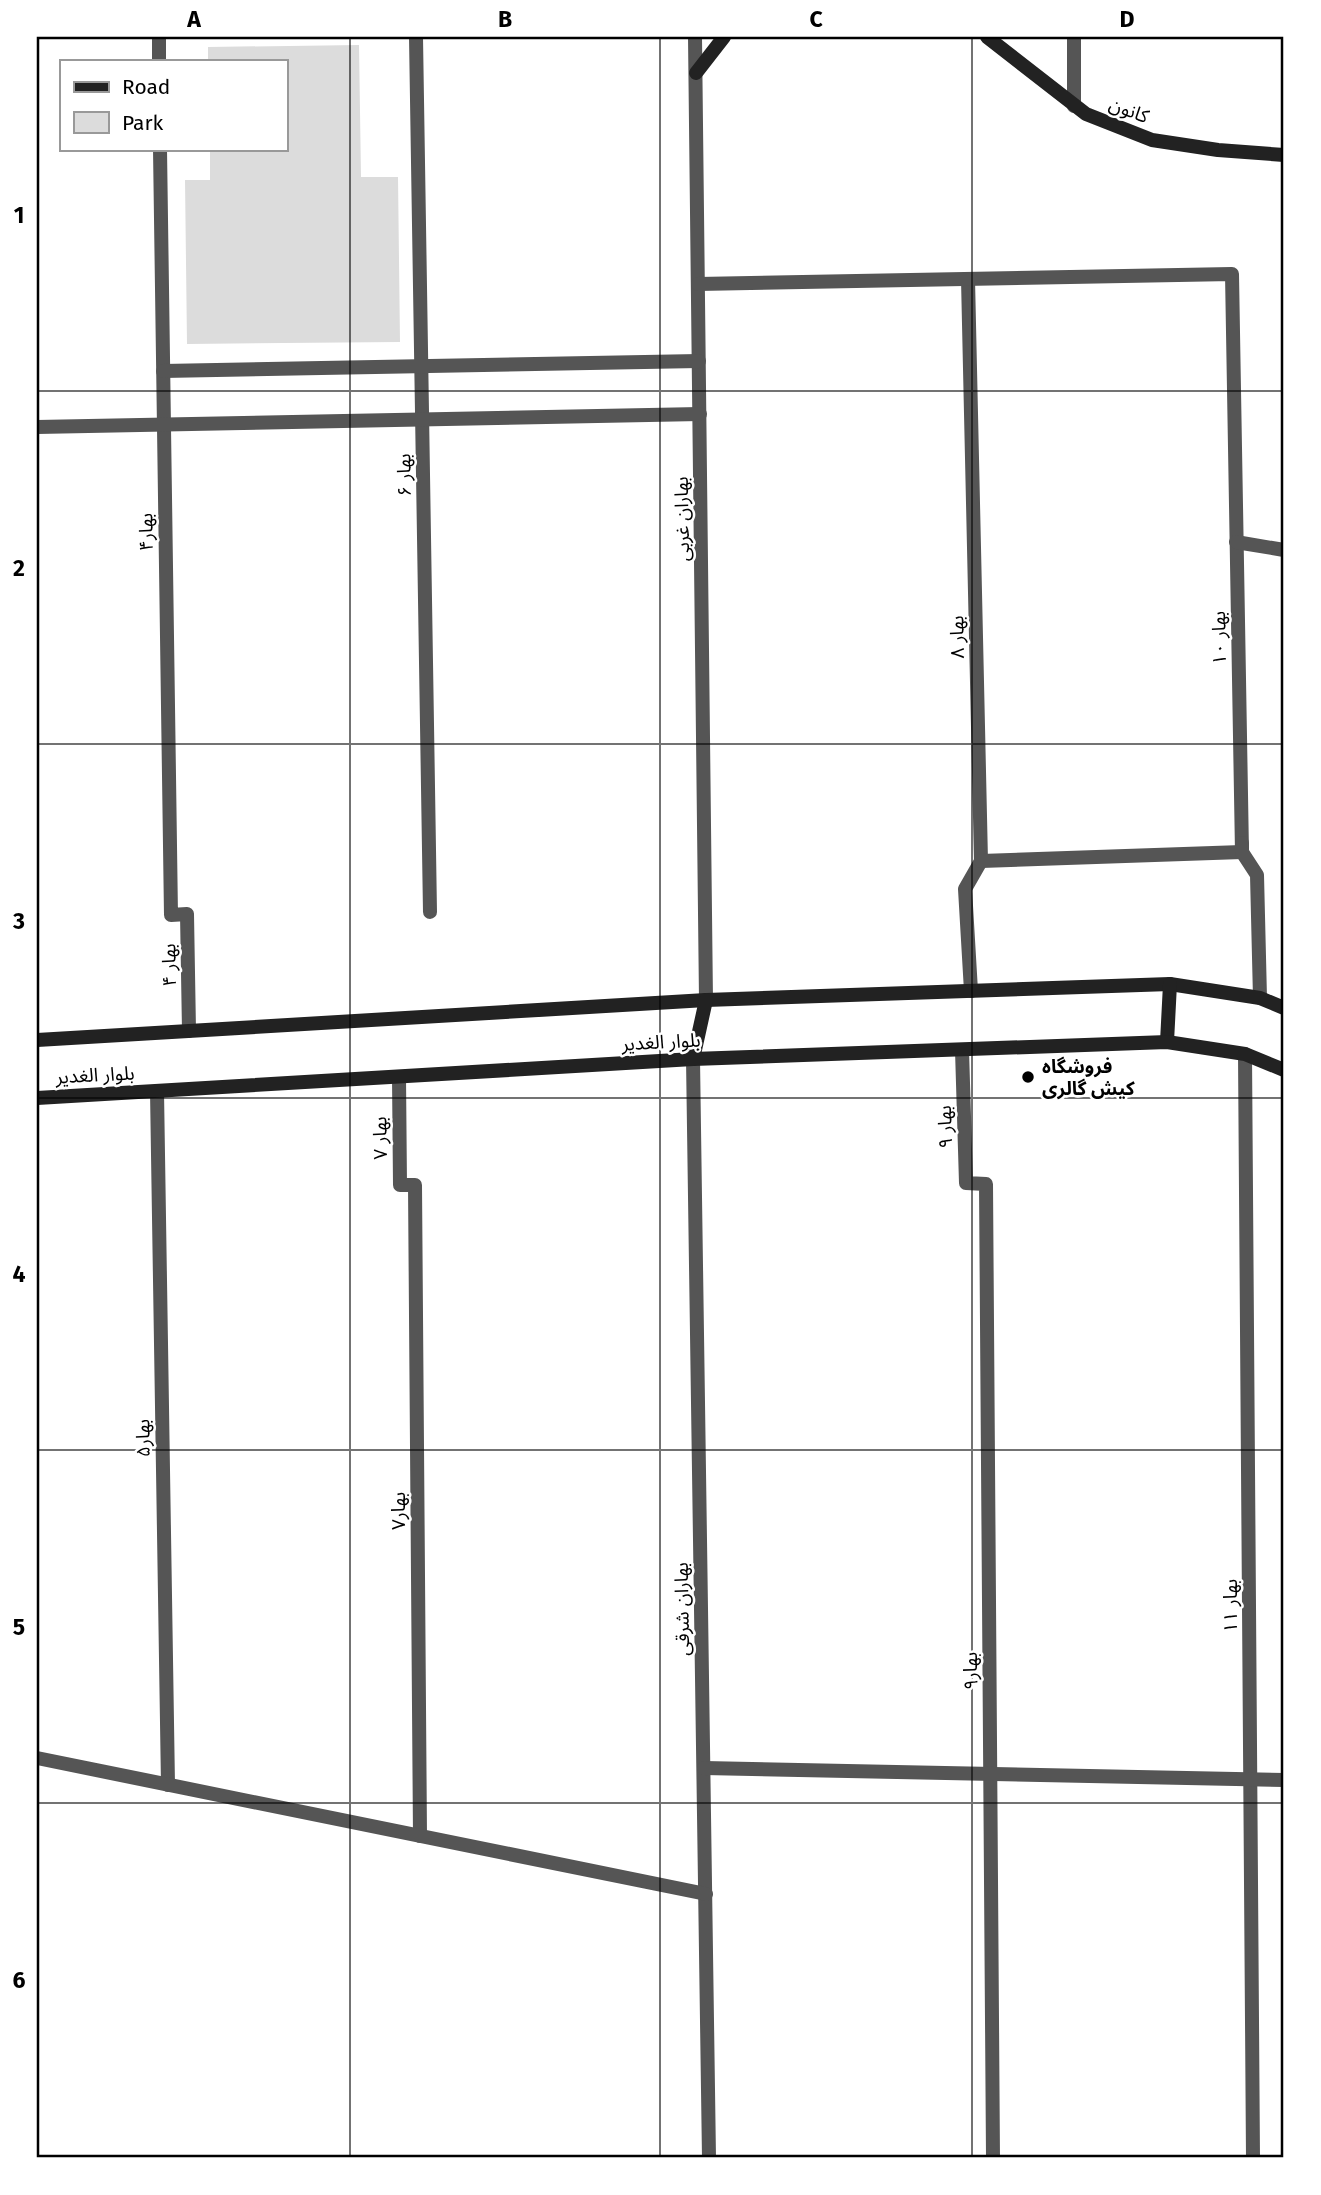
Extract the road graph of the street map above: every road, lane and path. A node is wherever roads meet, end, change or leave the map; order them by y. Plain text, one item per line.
1 (159, 37) edge
2 (416, 37) edge
3 (695, 37) edge
4 (724, 37) edge
5 (987, 37) edge
6 (1074, 37) edge
7 (159, 60) edge
8 (696, 72) junction
9 (1074, 106) junction
10 (160, 150) edge
11 (1284, 155) edge
12 (1232, 274) junction
13 (968, 279) junction
14 (698, 284) junction
15 (699, 361) junction
16 (421, 367) junction
17 (163, 371) junction
18 (699, 414) junction
19 (422, 419) junction
20 (164, 424) junction
21 (37, 427) edge
22 (1236, 542) junction
23 (1284, 550) edge
24 (1242, 852) junction
25 (981, 861) junction
26 (430, 912) dead end
27 (171, 915) joint
28 (1170, 984) junction
29 (971, 991) junction
30 (1260, 998) junction
31 (706, 1000) junction
32 (1284, 1008) edge
33 (189, 1031) junction
34 (37, 1040) edge
35 (1167, 1042) junction
36 (962, 1049) junction
37 (1245, 1054) junction
38 (693, 1059) junction
39 (1284, 1070) edge
40 (399, 1077) junction
41 (157, 1091) junction
42 (37, 1098) edge
43 (986, 1184) joint
44 (415, 1185) joint
45 (37, 1758) edge
46 (704, 1768) junction
47 (990, 1774) junction
48 (1250, 1779) junction
49 (1284, 1780) edge
50 (168, 1785) junction
51 (420, 1836) junction
52 (706, 1894) junction
53 (709, 2158) edge
54 (993, 2158) edge
55 (1253, 2158) edge

1 - 7 street
2 - 16 street, بهار ۶
3 - 8 street, بهاران غربی
4 - 8 main road
5 - 9 main road, کانون
6 - 9 street
8 - 14 street, بهاران غربی
9 - 11 main road, کانون
10 - 17 street, بهار۴
12 - 13 street
12 - 22 street
12 - 24 street, بهار ۱۰
13 - 14 street
13 - 25 street, بهار ۸
14 - 15 street, بهاران غربی
15 - 16 street
15 - 18 street, بهاران غربی
16 - 17 street
16 - 19 street, بهار ۶
17 - 20 street, بهار۴
18 - 19 street
18 - 31 street, بهاران غربی
19 - 20 street
19 - 26 street, بهار ۶
20 - 21 street
20 - 27 street, بهار۴
22 - 23 street
22 - 24 street
24 - 25 street
24 - 30 street, بهار ۱۰
25 - 29 street, بهار ۸
27 - 33 street, بهار ۴
28 - 29 main road, بلوار الغدیر
28 - 30 main road, بلوار الغدیر
28 - 35 main road
29 - 31 main road, بلوار الغدیر
30 - 32 main road, بلوار الغدیر
31 - 33 main road, بلوار الغدیر
31 - 38 main road
33 - 34 main road, بلوار الغدیر
35 - 36 main road, بلوار الغدیر
35 - 37 main road, بلوار الغدیر
36 - 38 main road, بلوار الغدیر
36 - 43 street, بهار ۹
37 - 39 main road, بلوار الغدیر
37 - 48 street, بهار ۱۱
38 - 40 main road, بلوار الغدیر
38 - 46 street, بهاران شرقی
40 - 41 main road, بلوار الغدیر
40 - 44 street, بهار ۷
41 - 42 main road, بلوار الغدیر
41 - 50 street, بهار۵
43 - 47 street, بهار۹
44 - 51 street, بهار۷
45 - 50 street
46 - 47 street
46 - 52 street, بهاران شرقی
47 - 48 street
47 - 54 street, بهار۹
48 - 49 street
48 - 55 street, بهار ۱۱
50 - 51 street
51 - 52 street
52 - 53 street, بهاران شرقی

